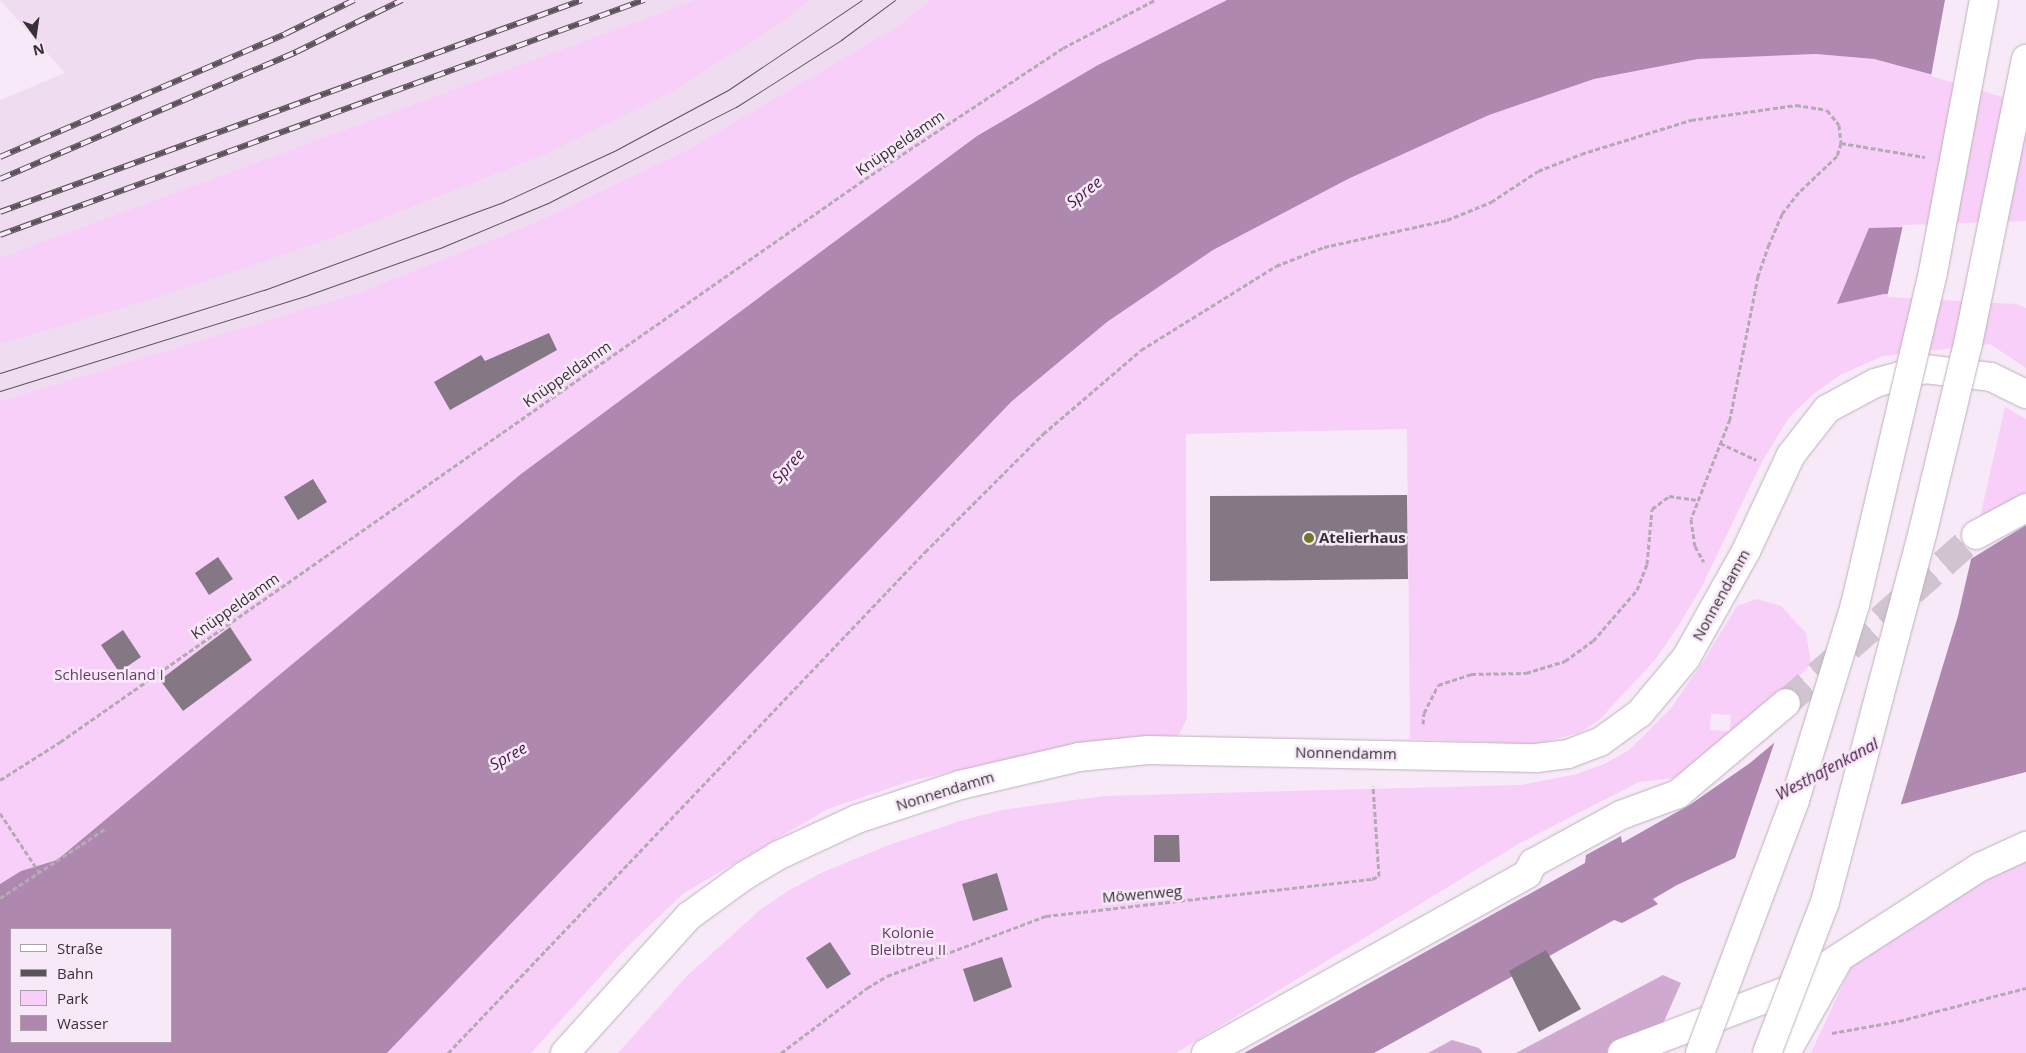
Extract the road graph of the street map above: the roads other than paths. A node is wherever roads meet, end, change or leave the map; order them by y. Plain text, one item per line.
1 (1984, 0) edge
2 (2026, 59) edge
3 (2026, 394) edge
4 (2026, 508) edge
5 (1976, 535) tunnel mouth
6 (1786, 703) tunnel mouth
7 (2026, 846) edge
8 (1837, 961) junction
9 (1789, 1047) edge
10 (565, 1053) edge
11 (1206, 1053) edge
12 (1622, 1053) edge
13 (1700, 1053) edge
14 (1767, 1053) edge

1 - 13 main road, bridge
2 - 14 main road, bridge
3 - 10 main road, Nonnendamm
4 - 5 main road
6 - 11 main road
7 - 8 main road
8 - 9 main road
8 - 12 main road

